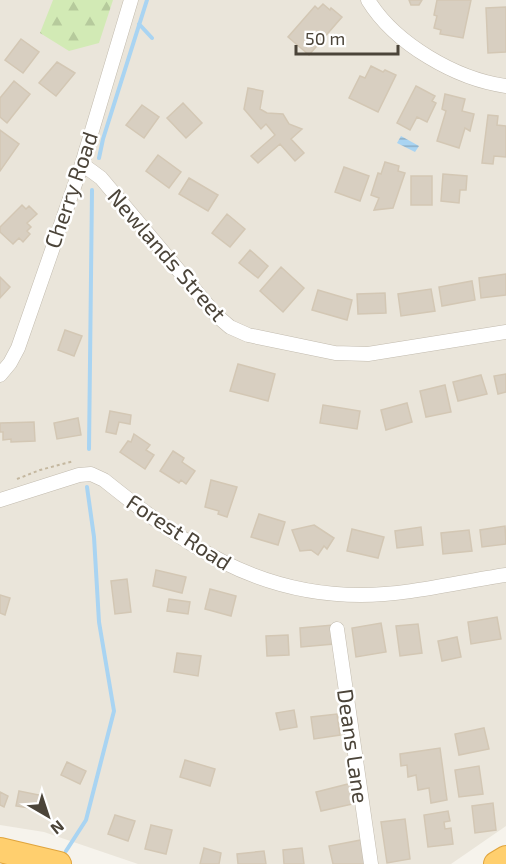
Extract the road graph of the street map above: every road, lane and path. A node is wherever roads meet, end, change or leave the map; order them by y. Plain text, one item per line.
1 (131, 0) edge
2 (368, 0) edge
3 (506, 86) edge
4 (82, 164) junction
5 (506, 332) edge
6 (0, 375) edge
7 (79, 461) dead end
8 (8, 483) dead end
9 (0, 500) edge
10 (506, 575) edge
11 (337, 628) dead end
12 (0, 850) edge
13 (506, 858) edge
14 (59, 864) edge
15 (371, 864) edge
16 (496, 864) edge

1 - 4 street, Cherry Road
2 - 3 street
4 - 5 street, Newlands Street
4 - 6 street, Cherry Road
7 - 8 path
9 - 10 street, Forest Road
11 - 15 street, Deans Lane
12 - 14 highway
13 - 16 highway

